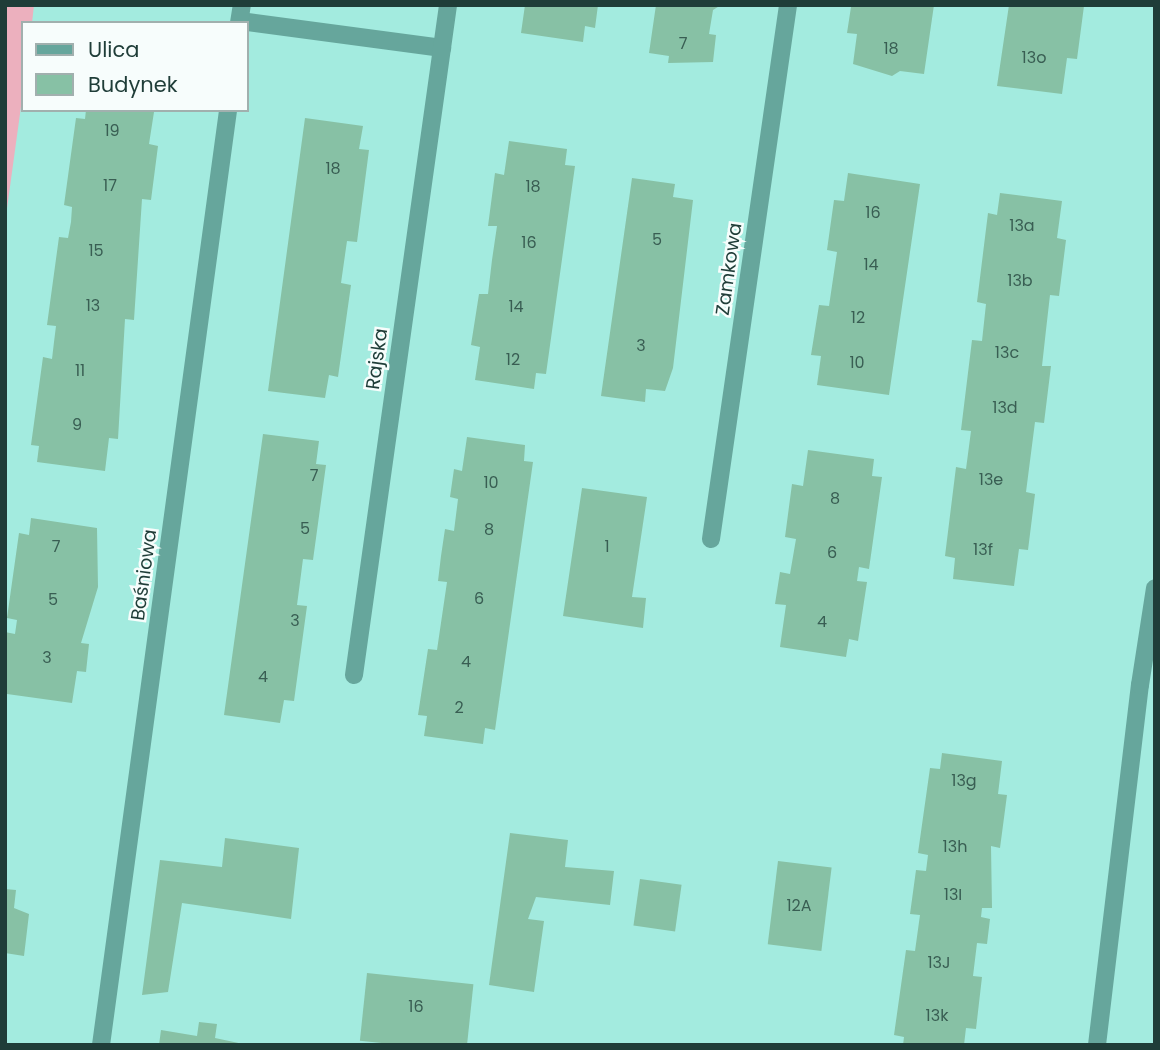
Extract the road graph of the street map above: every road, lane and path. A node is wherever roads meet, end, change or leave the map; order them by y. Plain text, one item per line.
1 (448, 5) edge
2 (788, 5) edge
3 (240, 17) edge
4 (442, 48) junction
5 (228, 112) edge
6 (711, 539) dead end
7 (1155, 587) edge
8 (354, 675) dead end
9 (101, 1045) edge
10 (1097, 1045) edge

1 - 4 street, Rajska
2 - 6 street, Zamkowa
3 - 4 street
4 - 8 street, Rajska
5 - 9 street, Baśniowa
7 - 10 street

